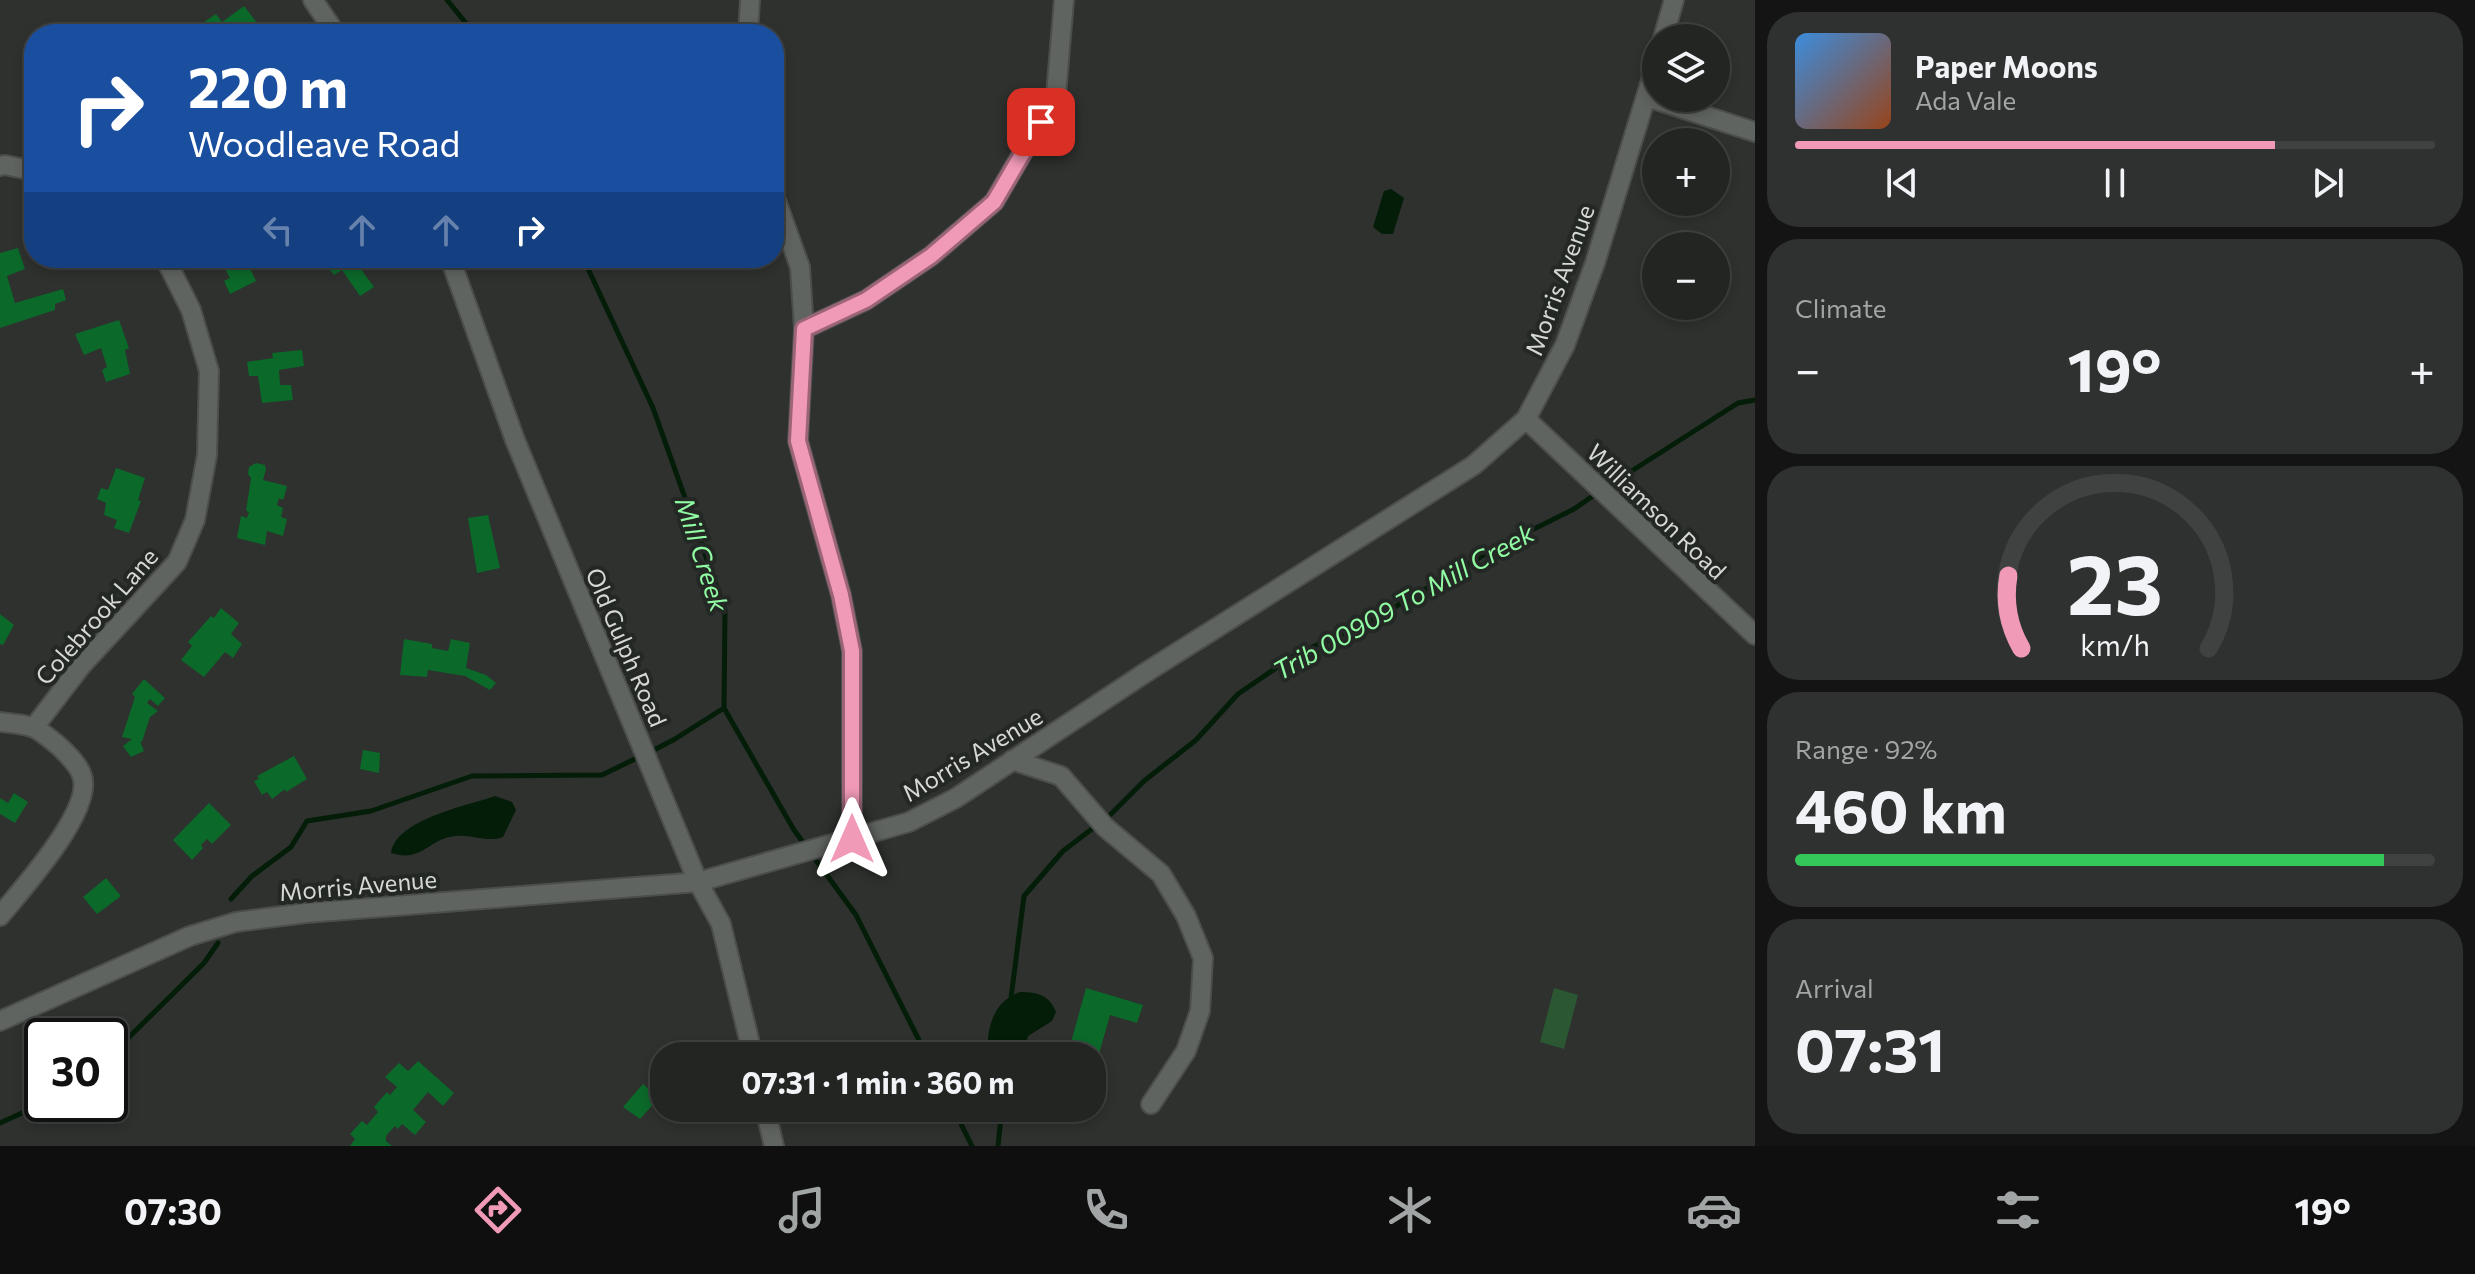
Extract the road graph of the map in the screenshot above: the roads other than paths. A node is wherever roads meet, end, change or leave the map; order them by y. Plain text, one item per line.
1 (313, 0) edge
2 (750, 0) edge
3 (1064, 0) edge
4 (1674, 0) edge
5 (329, 24) edge
6 (749, 24) edge
7 (1667, 24) edge
8 (1642, 112) edge
9 (1693, 112) edge
10 (1755, 132) edge
11 (0, 166) edge
12 (24, 169) edge
13 (784, 223) edge
14 (170, 268) edge
15 (454, 268) edge
16 (804, 329) junction
17 (1526, 419) junction
18 (1755, 635) edge
19 (0, 722) edge
20 (35, 726) junction
21 (1012, 760) junction
22 (852, 839) junction
23 (698, 882) junction
24 (0, 916) edge
25 (0, 1021) edge
26 (750, 1042) edge
27 (1151, 1104) dead end
28 (768, 1122) edge
29 (774, 1146) edge

1 - 5 street
2 - 6 street
3 - 16 street
4 - 7 street
8 - 17 street, Morris Avenue
9 - 10 street
11 - 12 street
13 - 16 street
14 - 20 street, Colebrook Lane
15 - 23 street, Old Gulph Road
16 - 22 street
17 - 18 street, Williamson Road
17 - 21 street, Morris Avenue
19 - 20 street
20 - 24 street
21 - 22 street, Morris Avenue
21 - 27 street
22 - 23 street, Morris Avenue
23 - 25 street, Morris Avenue
23 - 26 street, Old Gulph Road
28 - 29 street

